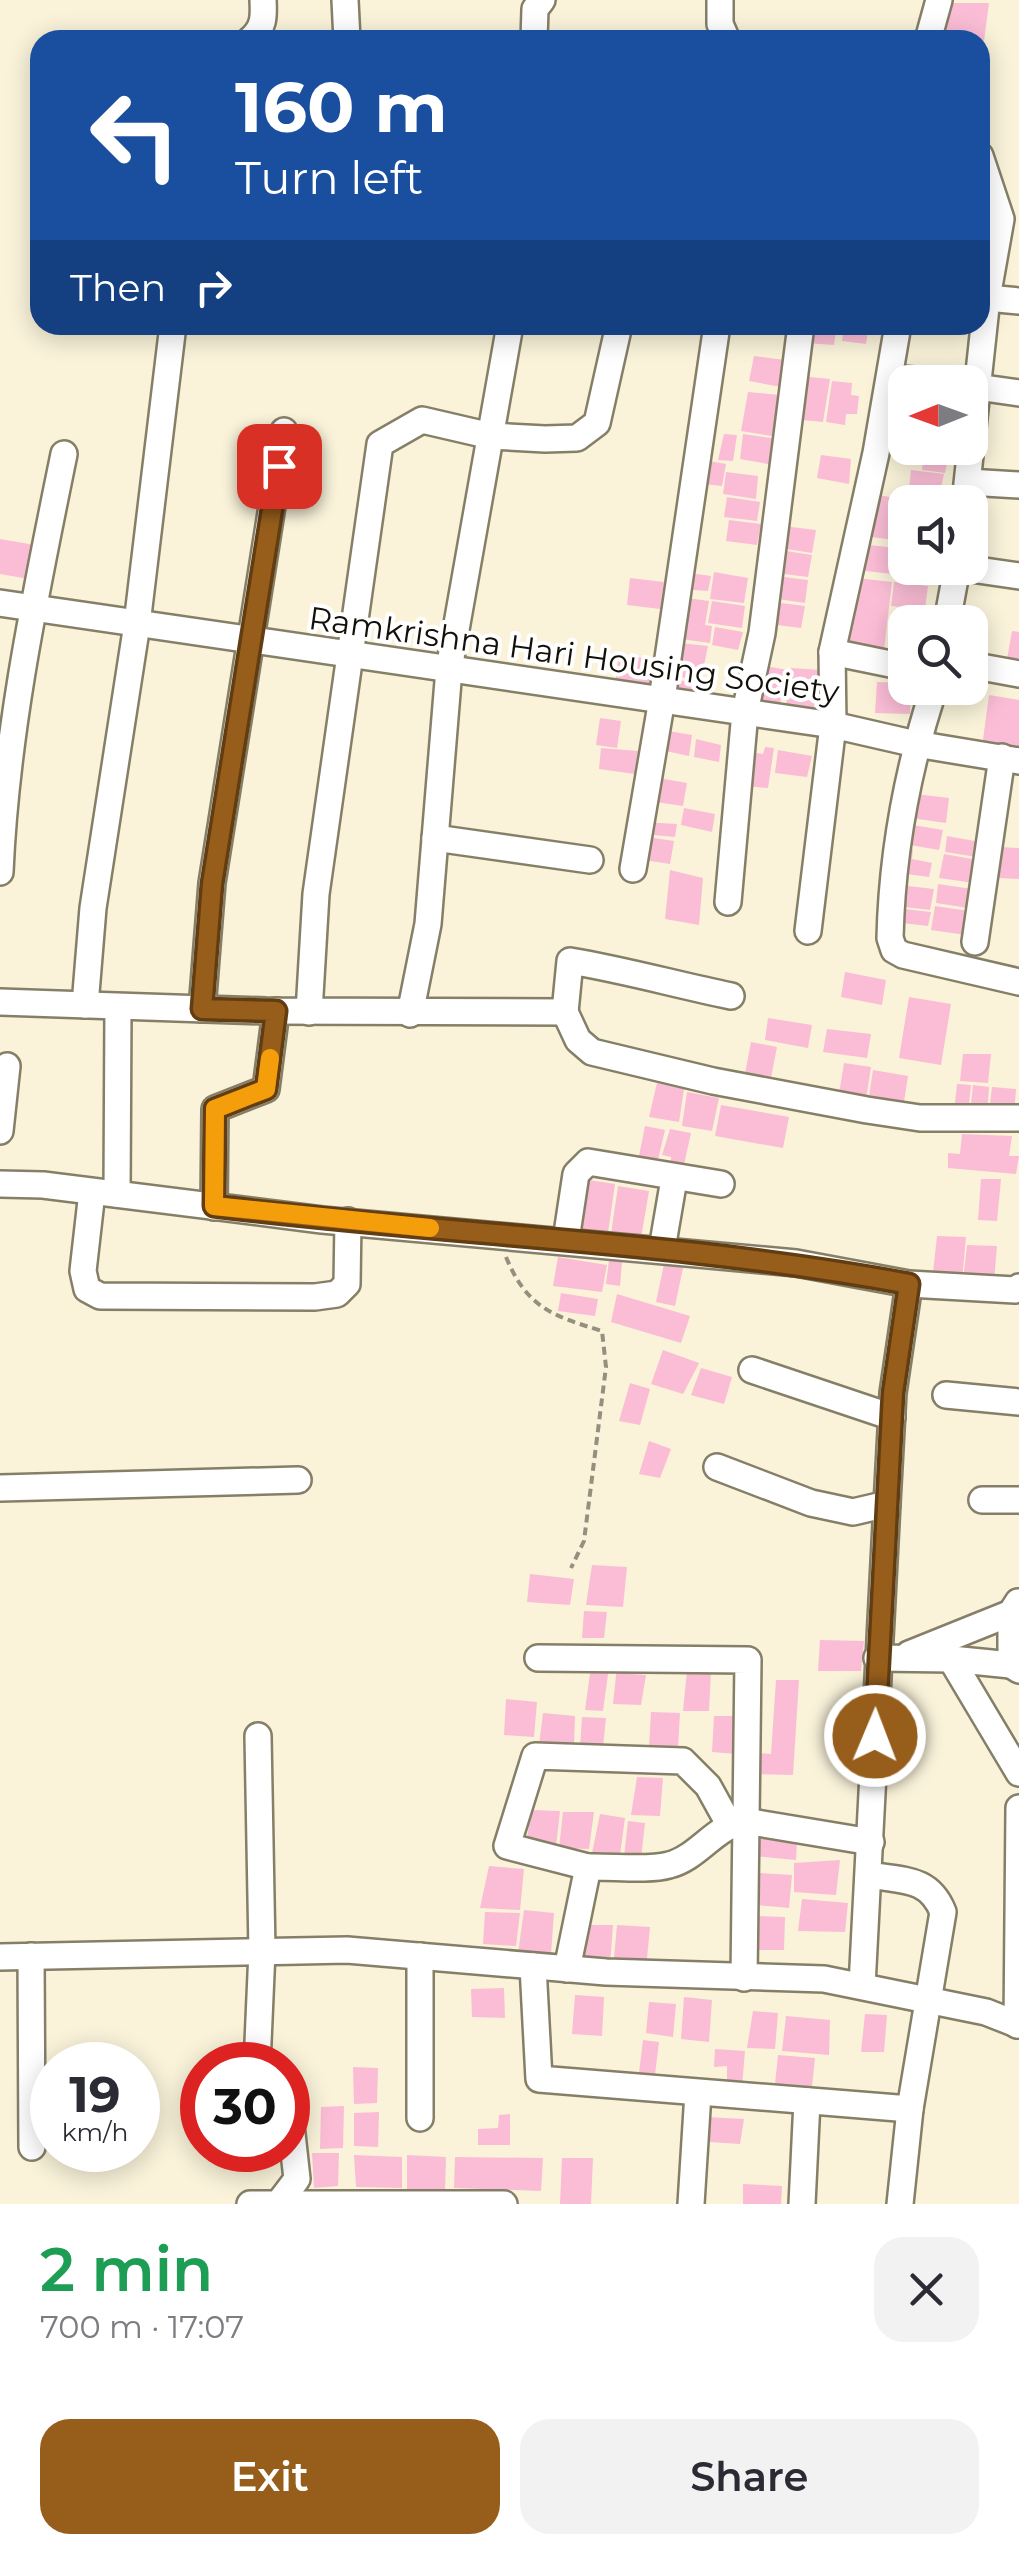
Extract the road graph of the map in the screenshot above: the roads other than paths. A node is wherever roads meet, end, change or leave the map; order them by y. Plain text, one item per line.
1 (263, 0) edge
2 (345, 0) edge
3 (542, 0) edge
4 (720, 0) edge
5 (940, 0) edge
6 (260, 30) edge
7 (346, 30) edge
8 (534, 30) edge
9 (723, 30) edge
10 (931, 30) edge
11 (990, 177) edge
12 (1010, 219) edge
13 (990, 291) edge
14 (990, 298) edge
15 (1019, 301) edge
16 (172, 335) edge
17 (508, 335) edge
18 (617, 335) edge
19 (716, 335) edge
20 (799, 335) edge
21 (896, 335) edge
22 (982, 335) edge
23 (892, 365) edge
24 (977, 365) edge
25 (888, 387) edge
26 (988, 388) edge
27 (1019, 393) edge
28 (284, 431) dead end
29 (492, 436) junction
30 (64, 454) dead end
31 (1019, 486) edge
32 (988, 490) edge
33 (988, 572) edge
34 (1019, 576) edge
35 (0, 604) edge
36 (33, 608) junction
37 (138, 624) junction
38 (253, 640) junction
39 (832, 652) junction
40 (352, 655) junction
41 (888, 664) edge
42 (988, 668) edge
43 (449, 669) junction
44 (1019, 674) edge
45 (662, 700) junction
46 (929, 705) edge
47 (745, 712) junction
48 (833, 725) junction
49 (916, 744) junction
50 (1011, 759) edge
51 (435, 838) junction
52 (590, 860) dead end
53 (633, 869) dead end
54 (0, 872) edge
55 (728, 902) dead end
56 (808, 932) dead end
57 (975, 942) dead end
58 (1019, 982) edge
59 (731, 996) dead end
60 (0, 1002) edge
61 (86, 1005) junction
62 (118, 1006) junction
63 (202, 1009) junction
64 (276, 1011) junction
65 (309, 1012) junction
66 (565, 1012) junction
67 (410, 1014) junction
68 (6, 1066) dead end
69 (1019, 1118) edge
70 (0, 1130) edge
71 (674, 1179) junction
72 (0, 1184) edge
73 (720, 1184) dead end
74 (104, 1193) junction
75 (214, 1206) junction
76 (348, 1222) junction
77 (566, 1240) junction
78 (662, 1250) junction
79 (909, 1284) junction
80 (1019, 1287) edge
81 (752, 1370) dead end
82 (946, 1395) dead end
83 (1019, 1402) edge
84 (892, 1417) junction
85 (717, 1467) dead end
86 (298, 1480) dead end
87 (0, 1488) edge
88 (982, 1500) dead end
89 (1019, 1500) edge
90 (887, 1504) junction
91 (1015, 1607) edge
92 (538, 1658) dead end
93 (888, 1658) junction
94 (950, 1659) junction
95 (1015, 1668) edge
96 (258, 1736) dead end
97 (1019, 1773) edge
98 (1019, 1808) edge
99 (737, 1822) junction
100 (871, 1842) junction
101 (1019, 1860) edge
102 (588, 1867) junction
103 (870, 1875) junction
104 (1018, 1940) edge
105 (262, 1952) junction
106 (31, 1956) junction
107 (420, 1956) junction
108 (0, 1957) edge
109 (534, 1966) junction
110 (567, 1969) junction
111 (744, 1978) junction
112 (862, 1986) junction
113 (929, 2000) junction
114 (1018, 2026) edge
115 (31, 2042) edge
116 (258, 2042) edge
117 (698, 2093) junction
118 (807, 2100) junction
119 (910, 2109) junction
120 (420, 2118) dead end
121 (296, 2172) edge
122 (250, 2204) edge
123 (278, 2204) edge
124 (504, 2204) edge
125 (691, 2204) edge
126 (802, 2204) edge
127 (900, 2204) edge

1 - 6 street
2 - 7 street
3 - 8 street
4 - 9 street
5 - 10 street
11 - 12 street
12 - 13 street
14 - 15 street
16 - 37 street
17 - 29 street
18 - 29 street
19 - 45 street
20 - 47 street
21 - 23 street
22 - 24 street
25 - 39 street
26 - 27 street
28 - 38 street
29 - 40 street
29 - 43 street
30 - 36 street
31 - 32 street
33 - 34 street
35 - 36 street, Ramkrishna Hari Housing Society
36 - 37 street, Ramkrishna Hari Housing Society
36 - 54 street
37 - 38 street, Ramkrishna Hari Housing Society
37 - 61 street
38 - 40 street, Ramkrishna Hari Housing Society
38 - 63 street
39 - 41 street
39 - 48 street
40 - 43 street, Ramkrishna Hari Housing Society
40 - 65 street
42 - 44 street
43 - 45 street, Ramkrishna Hari Housing Society
43 - 51 street
45 - 47 street, Ramkrishna Hari Housing Society
45 - 53 street
46 - 49 street
47 - 48 street, Ramkrishna Hari Housing Society
47 - 55 street
48 - 49 street, Ramkrishna Hari Housing Society
48 - 56 street
49 - 50 street, Ramkrishna Hari Housing Society
49 - 58 street
50 - 57 street
51 - 52 street
51 - 67 street
59 - 66 street
60 - 61 street
61 - 62 street
62 - 63 street
62 - 74 street
63 - 64 street
64 - 65 street
64 - 75 street
65 - 67 street
66 - 67 street
66 - 69 street
68 - 70 street
71 - 73 street
71 - 77 street
71 - 78 street
72 - 74 street
74 - 75 street
74 - 76 street
75 - 76 street
76 - 77 street
77 - 78 street
78 - 79 street
79 - 80 street
79 - 84 street
81 - 84 street
82 - 83 street
84 - 90 street
85 - 90 street
86 - 87 street
88 - 89 street
90 - 93 street
91 - 93 street
91 - 95 street
92 - 99 street
93 - 94 street
93 - 100 street
94 - 95 street
94 - 97 street
96 - 105 street
98 - 101 street
99 - 100 street
99 - 102 street
99 - 102 street
99 - 111 street
100 - 103 street
101 - 104 street
102 - 110 street
103 - 112 street
103 - 113 street
104 - 114 street
105 - 106 street
105 - 107 street
105 - 116 street
106 - 108 street
106 - 115 street
107 - 109 street
107 - 120 street
109 - 110 street
109 - 117 street
110 - 111 street
111 - 112 street
112 - 113 street
113 - 114 street
113 - 119 street
117 - 118 street
117 - 125 street
118 - 119 street
118 - 126 street
119 - 127 street
121 - 123 street
122 - 123 street
123 - 124 street

